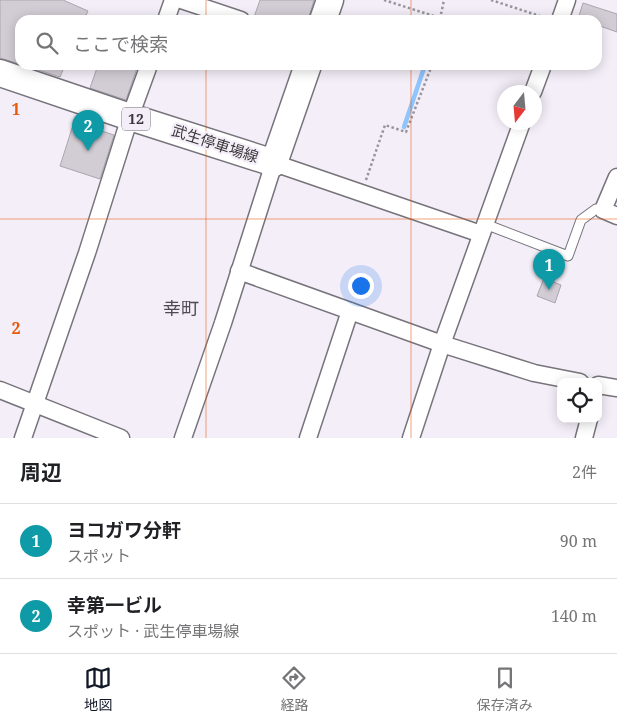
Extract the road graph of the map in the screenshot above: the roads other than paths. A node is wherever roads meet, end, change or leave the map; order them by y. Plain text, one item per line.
1 (173, 0) edge
2 (182, 0) edge
3 (330, 0) edge
4 (567, 0) edge
5 (168, 15) edge
6 (226, 15) edge
7 (325, 15) edge
8 (557, 15) edge
9 (147, 70) edge
10 (306, 70) edge
11 (542, 70) edge
12 (0, 74) edge
13 (537, 85) edge
14 (130, 117) junction
15 (519, 130) edge
16 (274, 163) junction
17 (617, 177) edge
18 (610, 213) edge
19 (483, 229) junction
20 (239, 271) junction
21 (350, 311) junction
22 (442, 344) junction
23 (560, 378) edge
24 (602, 386) edge
25 (617, 388) edge
26 (0, 390) edge
27 (34, 402) junction
28 (588, 423) edge
29 (23, 438) edge
30 (121, 438) edge
31 (183, 438) edge
32 (308, 438) edge
33 (411, 438) edge
34 (584, 438) edge

1 - 5 street
2 - 6 street
3 - 7 main road
4 - 8 street
9 - 14 street
10 - 16 main road, 武生停車場線
11 - 13 street
12 - 14 main road, 武生停車場線 / 12
14 - 16 main road, 武生停車場線 / 12
14 - 27 street
15 - 19 street
16 - 19 street
16 - 20 street
17 - 18 street
18 - 19 lane
19 - 22 street
20 - 21 street
20 - 31 street
21 - 22 street
21 - 32 street
22 - 23 street
22 - 33 street
24 - 25 street
26 - 27 street
27 - 29 street
27 - 30 street
28 - 34 street

